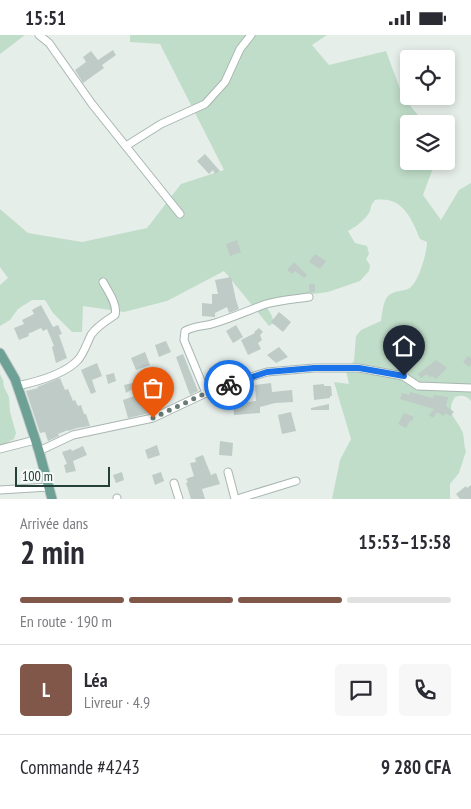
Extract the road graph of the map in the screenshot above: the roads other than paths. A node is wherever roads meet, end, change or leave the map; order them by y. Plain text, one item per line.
1 (40, 35) edge
2 (250, 35) edge
3 (126, 146) junction
4 (180, 214) dead end
5 (103, 282) dead end
6 (308, 297) dead end
7 (0, 353) edge
8 (17, 386) junction
9 (471, 388) edge
10 (206, 393) junction
11 (35, 441) junction
12 (0, 449) edge
13 (39, 451) junction
14 (228, 472) dead end
15 (296, 481) dead end
16 (174, 483) dead end
17 (49, 487) junction
18 (0, 490) edge
19 (52, 499) edge
20 (179, 499) edge
21 (236, 499) edge

1 - 3 street
2 - 3 street
3 - 4 street
5 - 8 street
6 - 10 street
7 - 8 main road
8 - 11 main road
9 - 10 street
10 - 13 street
11 - 12 street
11 - 13 main road
13 - 17 main road
14 - 21 street
15 - 21 street
16 - 20 street
17 - 18 street
17 - 19 main road

